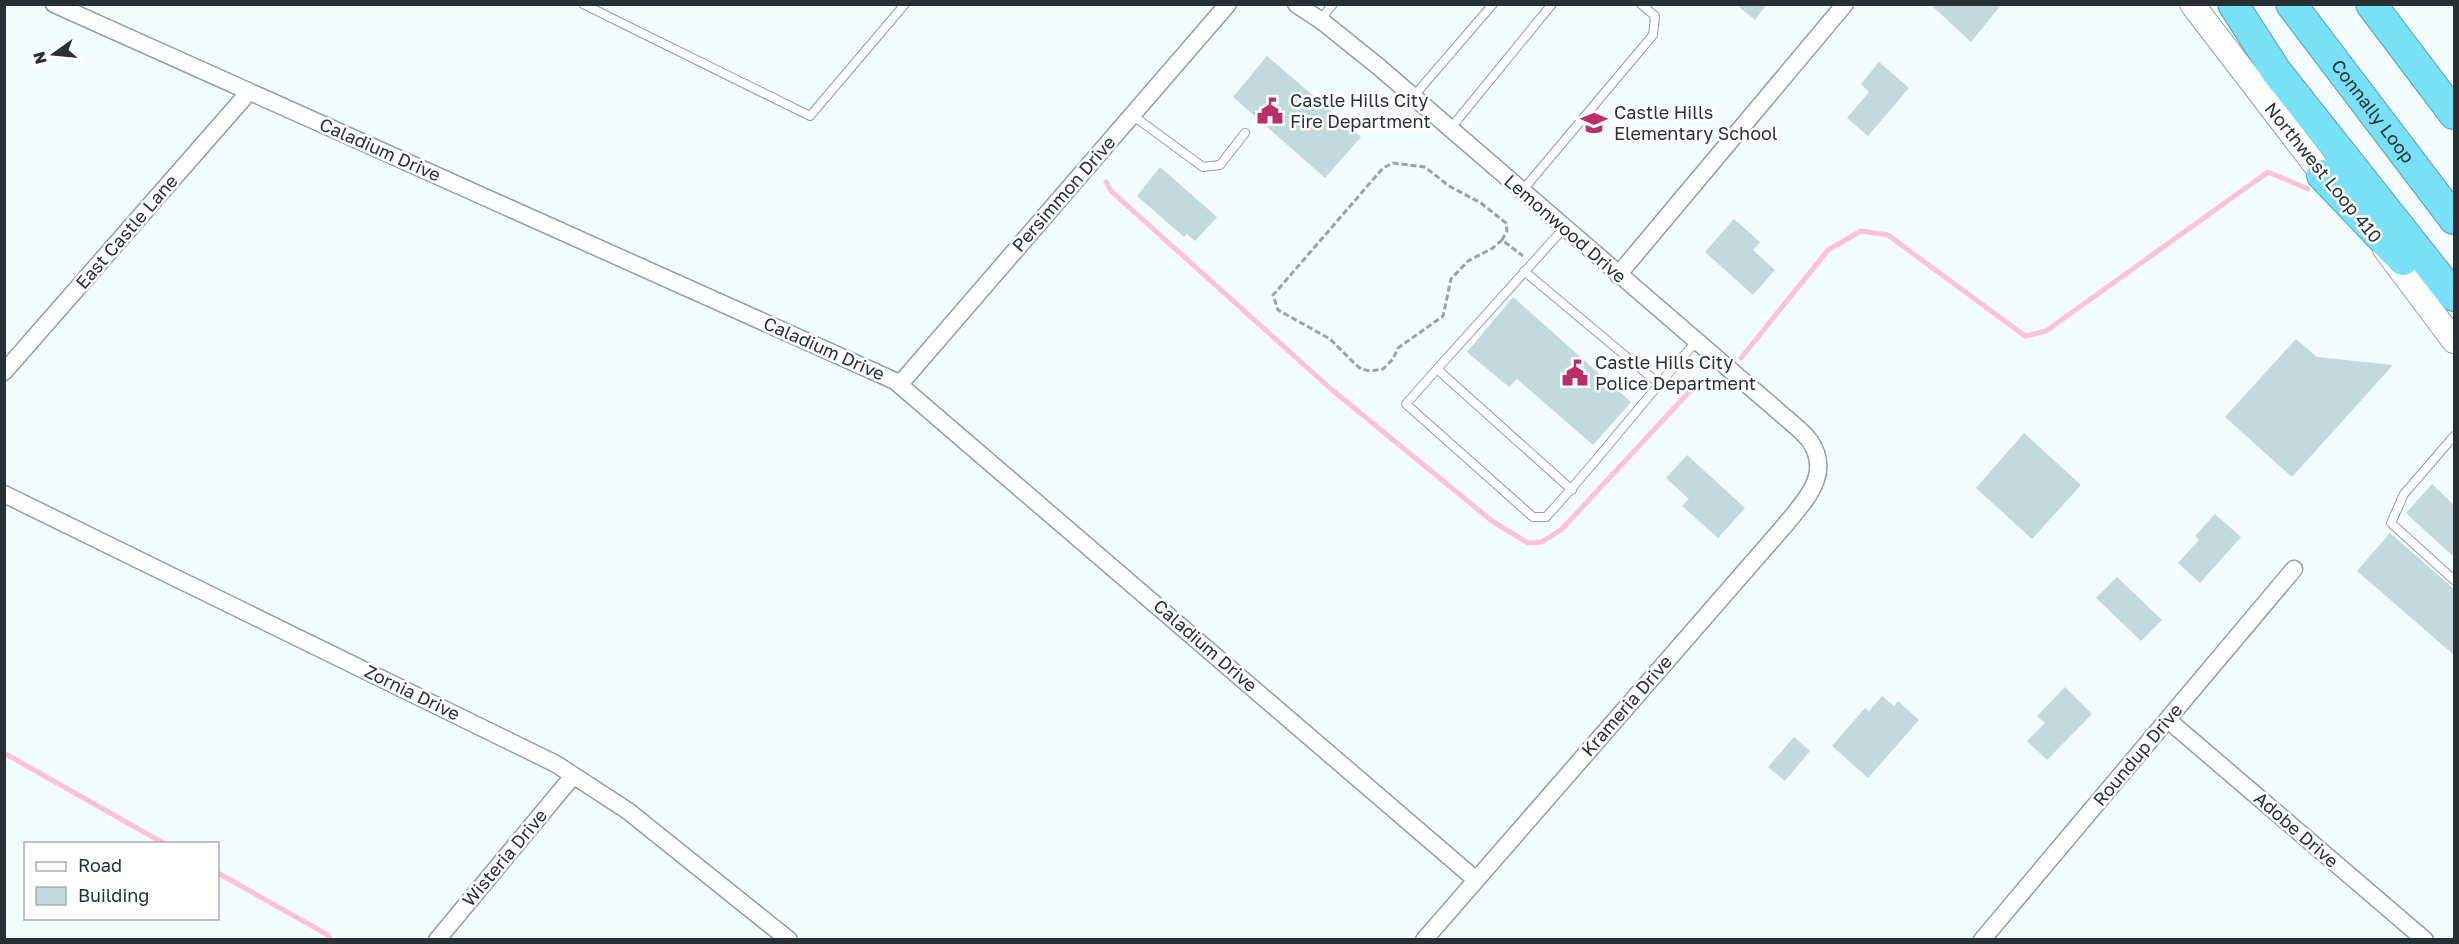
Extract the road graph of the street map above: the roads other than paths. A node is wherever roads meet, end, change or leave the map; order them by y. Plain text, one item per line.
1 (54, 4) edge
2 (583, 4) edge
3 (905, 4) edge
4 (1228, 4) edge
5 (1296, 4) edge
6 (1333, 4) edge
7 (1493, 4) edge
8 (1552, 4) edge
9 (1641, 4) edge
10 (1845, 4) edge
11 (2192, 4) edge
12 (2233, 4) edge
13 (2291, 4) edge
14 (2371, 4) edge
15 (2376, 4) edge
16 (1320, 20) junction
17 (2454, 91) edge
18 (249, 92) junction
19 (1413, 97) junction
20 (2454, 114) edge
21 (1132, 115) junction
22 (1450, 129) junction
23 (1245, 134) dead end
24 (2322, 175) junction
25 (1522, 191) junction
26 (2454, 219) edge
27 (1563, 228) junction
28 (1524, 271) junction
29 (1618, 274) junction
30 (2454, 296) edge
31 (2454, 314) edge
32 (2454, 341) edge
33 (1696, 342) junction
34 (1437, 369) junction
35 (4, 372) edge
36 (1658, 383) junction
37 (900, 384) junction
38 (2454, 436) edge
39 (1820, 466) joint
40 (1572, 490) junction
41 (4, 494) edge
42 (2294, 569) dead end
43 (2454, 579) edge
44 (2168, 720) junction
45 (573, 776) junction
46 (1475, 879) junction
47 (437, 939) edge
48 (789, 939) edge
49 (1424, 939) edge
50 (1982, 939) edge
51 (2425, 939) edge

1 - 18 street, Caladium Drive
2 - 3 lane
4 - 21 street, Persimmon Drive
5 - 16 street, Lemonwood Drive
6 - 16 lane
7 - 19 lane
8 - 22 lane
9 - 25 lane
10 - 29 street
11 - 24 main road, Northwest Loop 410
12 - 30 highway
13 - 26 highway, Connally Loop
14 - 20 highway
15 - 17 highway
16 - 19 street, Lemonwood Drive
18 - 35 street, East Castle Lane
18 - 37 street, Caladium Drive
19 - 22 street, Lemonwood Drive
21 - 23 lane
21 - 37 street, Persimmon Drive
22 - 25 street, Lemonwood Drive
24 - 31 highway
24 - 32 main road, Northwest Loop 410
25 - 27 street, Lemonwood Drive
27 - 28 lane
27 - 29 street, Lemonwood Drive
28 - 34 lane
28 - 36 lane
29 - 33 street, Lemonwood Drive
33 - 36 lane
33 - 39 street, Lemonwood Drive
34 - 40 lane
34 - 40 lane
36 - 40 lane
37 - 46 street, Caladium Drive
38 - 43 lane
39 - 46 street, Krameria Drive
41 - 45 street, Zornia Drive
42 - 44 street, Roundup Drive
44 - 50 street, Roundup Drive
44 - 51 street, Adobe Drive
45 - 47 street, Wisteria Drive
45 - 48 street, Zornia Drive
46 - 49 street, Krameria Drive

